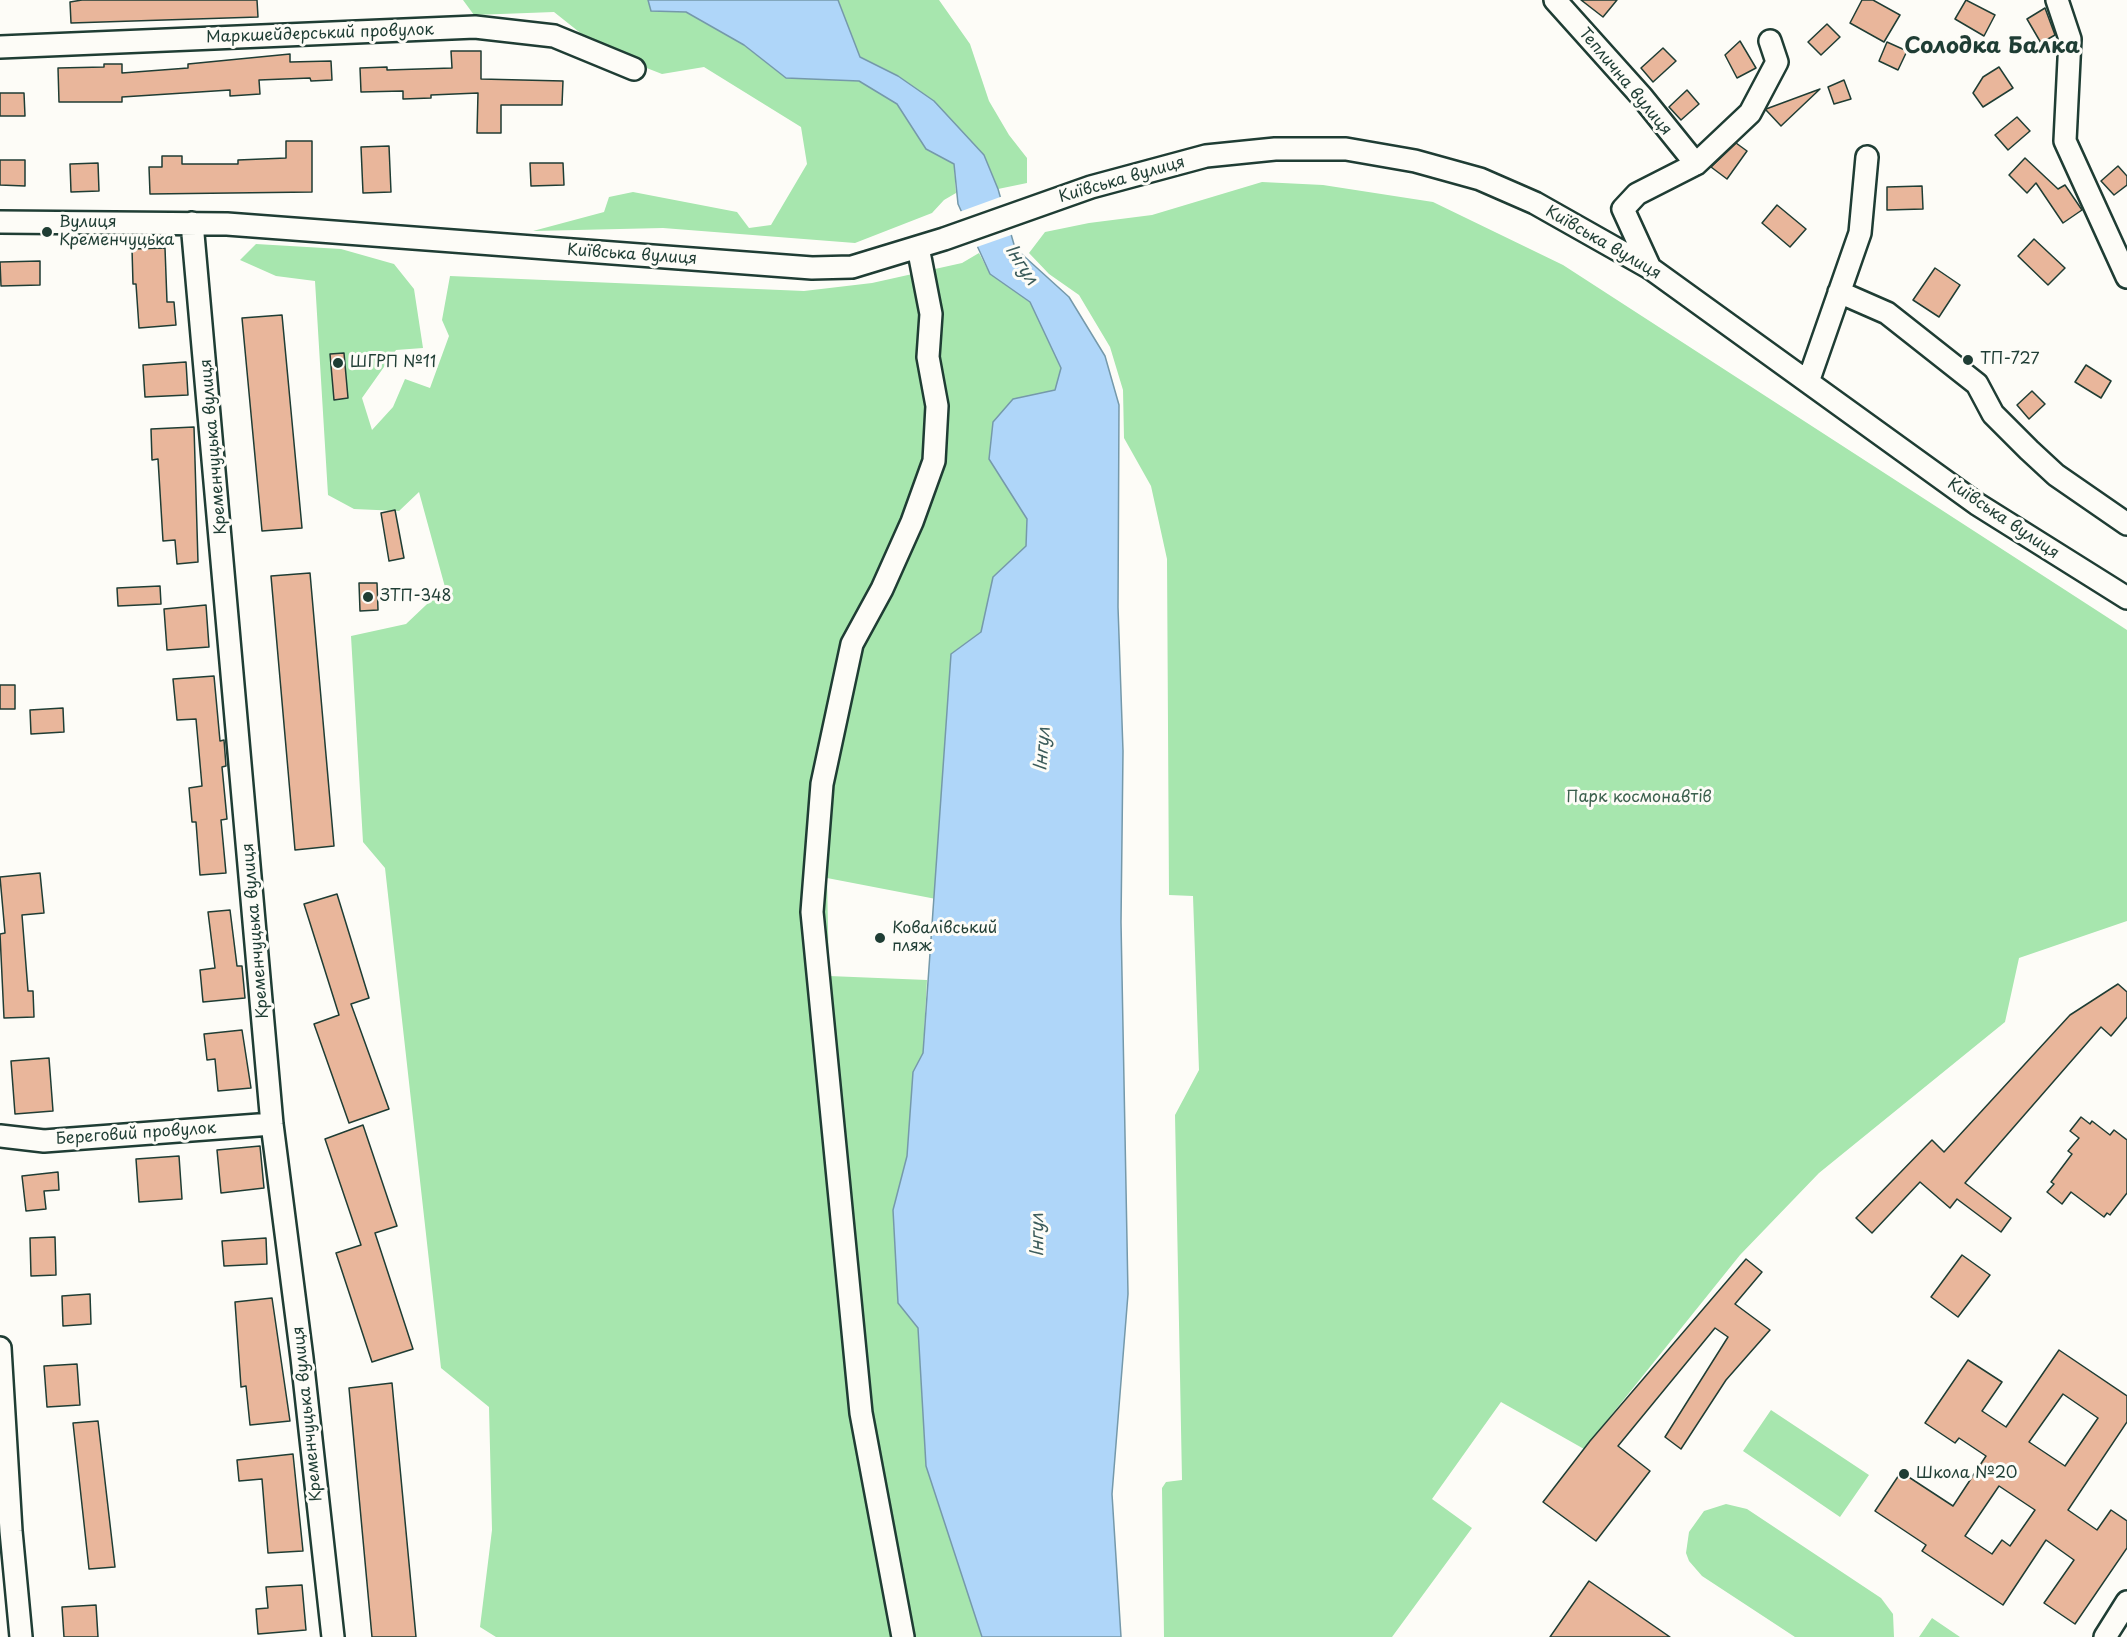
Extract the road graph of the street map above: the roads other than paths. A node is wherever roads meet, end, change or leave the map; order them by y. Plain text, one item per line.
1 (1555, 0) edge
2 (2057, 0) edge
3 (1770, 41) dead end
4 (0, 47) edge
5 (634, 69) dead end
6 (1867, 157) dead end
7 (1696, 164) junction
8 (0, 222) edge
9 (192, 223) junction
10 (918, 247) junction
11 (1650, 268) junction
12 (2127, 277) edge
13 (1839, 292) junction
14 (1808, 382) junction
15 (2127, 524) edge
16 (2127, 598) edge
17 (272, 1124) junction
18 (0, 1137) edge
19 (0, 1348) edge
20 (5, 1527) edge
21 (2127, 1602) edge
22 (2107, 1636) edge
23 (21, 1637) edge
24 (333, 1637) edge
25 (903, 1637) edge

1 - 7 street, Теплична вулиця
2 - 12 street
3 - 7 street
4 - 5 street, Маркшейдерський провулок
6 - 13 street
7 - 11 street
8 - 9 street, Київська вулиця
9 - 10 street, Київська вулиця
9 - 17 street, Кременчуцька вулиця
10 - 11 street, Київська вулиця
10 - 25 street
11 - 14 street, Київська вулиця
13 - 14 street
13 - 15 street
14 - 16 street, Київська вулиця
17 - 18 street, Береговий провулок
17 - 24 street, Кременчуцька вулиця
19 - 20 street
20 - 23 street
21 - 22 street

